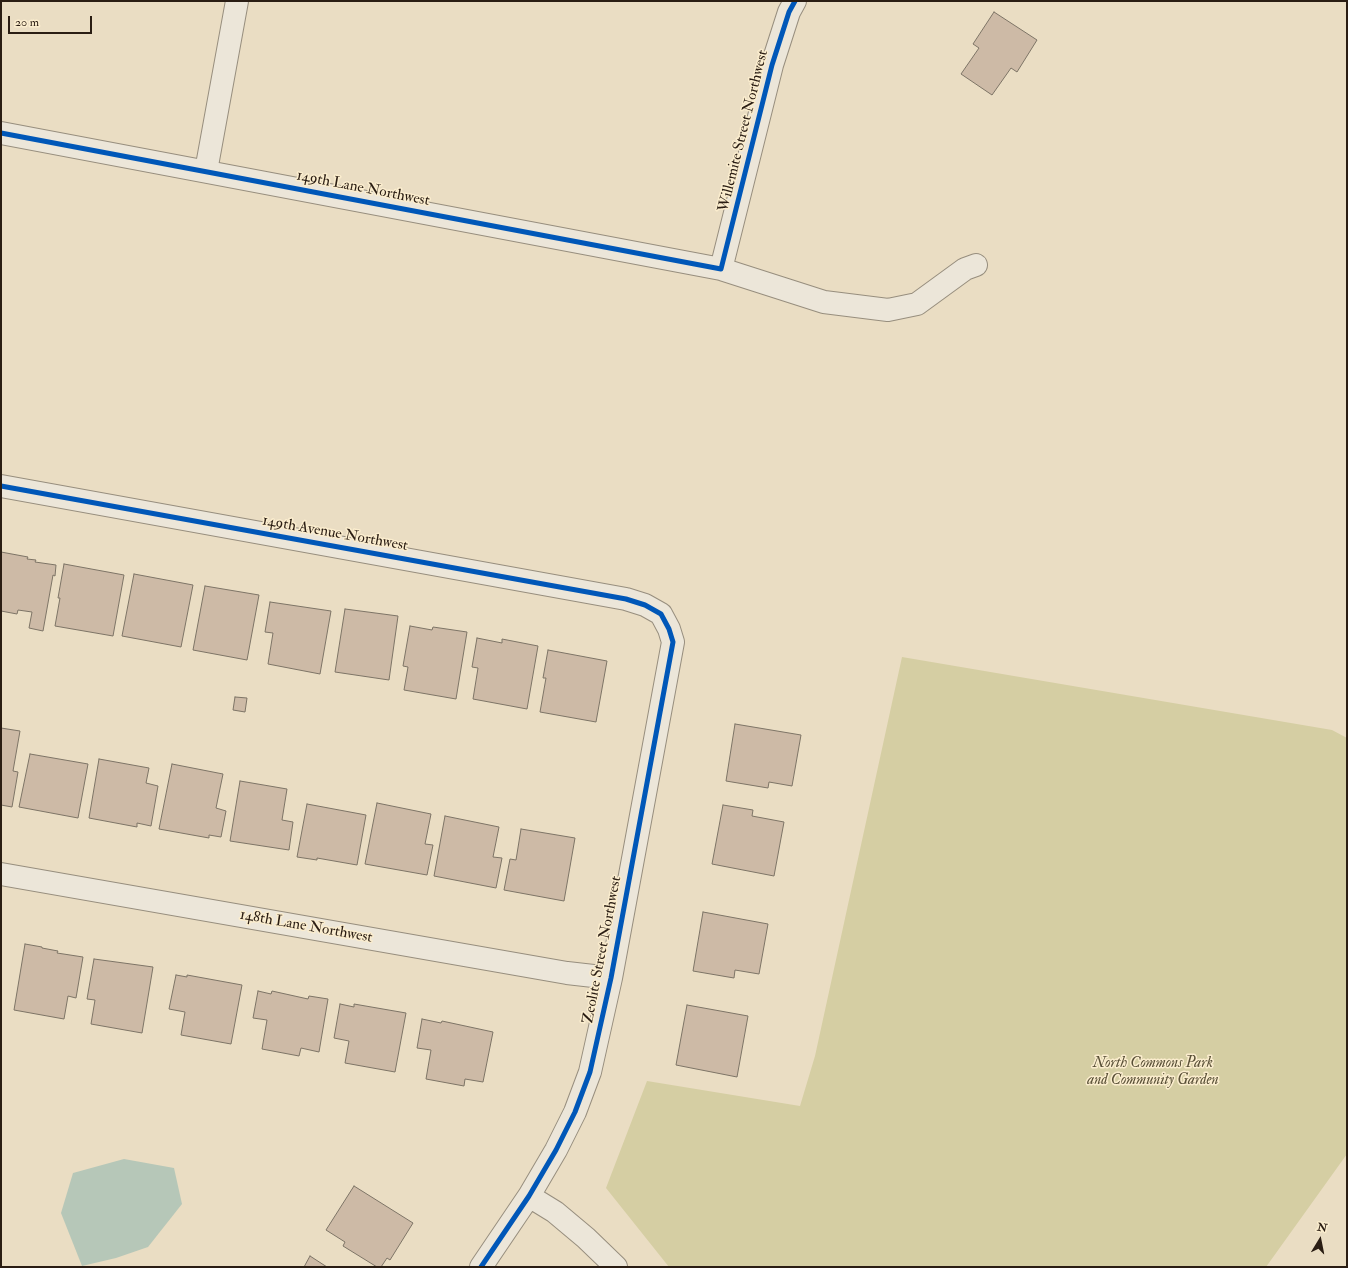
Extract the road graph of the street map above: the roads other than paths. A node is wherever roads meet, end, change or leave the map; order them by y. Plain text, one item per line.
1 (237, 1) edge
2 (795, 1) edge
3 (1, 133) edge
4 (206, 171) junction
5 (976, 266) dead end
6 (721, 269) junction
7 (1, 486) edge
8 (661, 614) joint
9 (1, 874) edge
10 (611, 978) junction
11 (529, 1196) junction
12 (481, 1267) edge
13 (616, 1267) edge

1 - 4 street
2 - 6 street, Willemite Street Northwest
3 - 4 street, 149th Lane Northwest
4 - 6 street, 149th Lane Northwest
5 - 6 street, 149th Lane Northwest
7 - 8 street, 149th Avenue Northwest
8 - 10 street, Zeolite Street Northwest
9 - 10 street, 148th Lane Northwest
10 - 11 street, Zeolite Street Northwest
11 - 12 street, Zeolite Street Northwest
11 - 13 street

